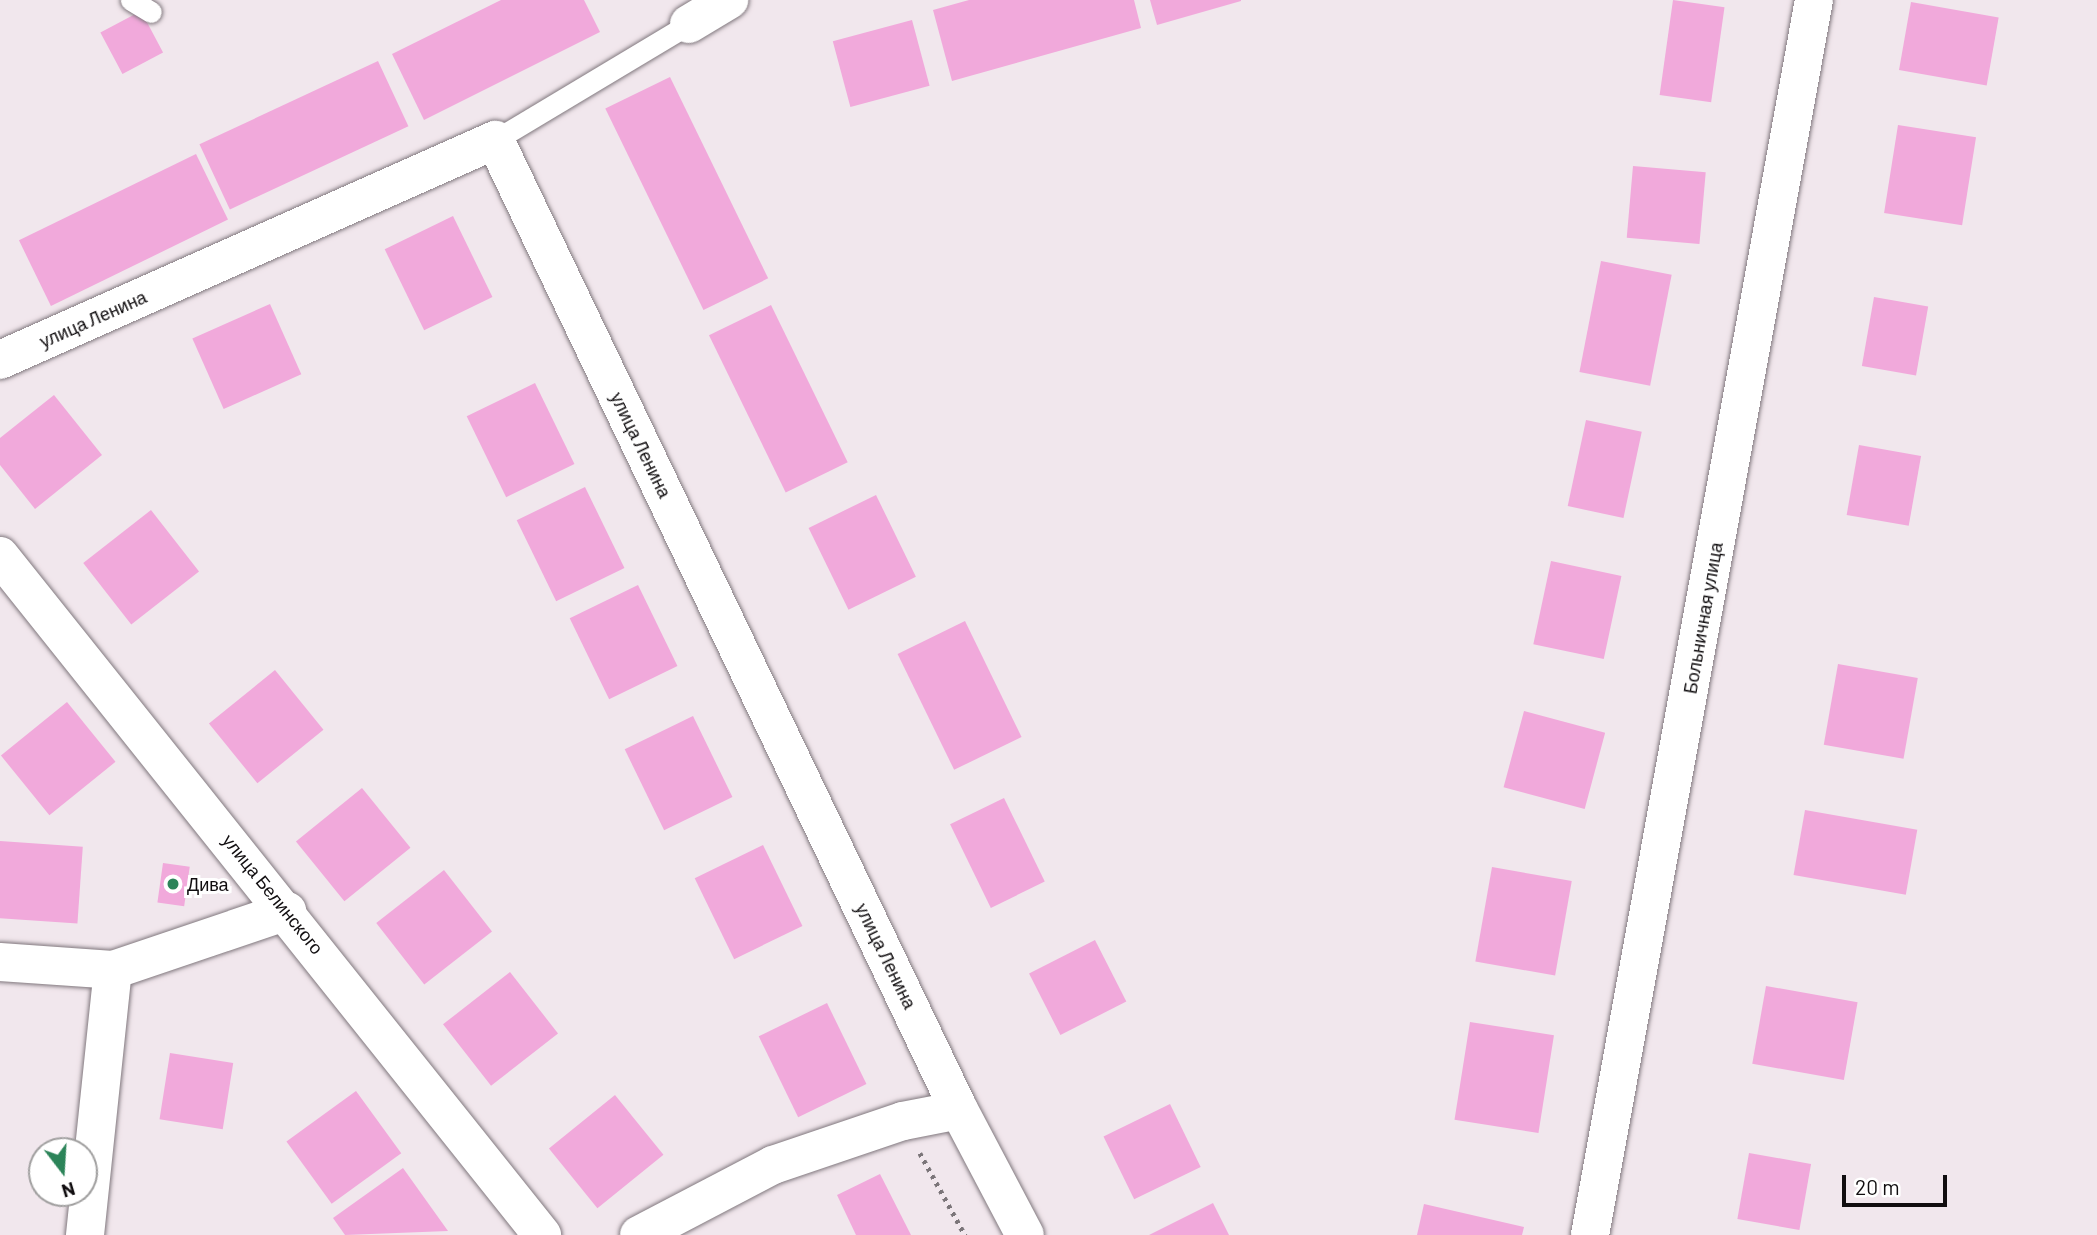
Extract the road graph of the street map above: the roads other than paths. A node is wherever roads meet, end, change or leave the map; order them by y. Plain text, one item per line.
1 (131, 0) edge
2 (729, 0) edge
3 (1814, 0) edge
4 (151, 12) dead end
5 (689, 24) joint
6 (495, 140) junction
7 (0, 360) edge
8 (0, 556) edge
9 (287, 911) junction
10 (0, 962) edge
11 (113, 970) junction
12 (959, 1110) junction
13 (85, 1235) edge
14 (542, 1235) edge
15 (639, 1235) edge
16 (1026, 1235) edge
17 (1590, 1235) edge

1 - 4 lane
2 - 5 street
3 - 17 street, Больничная улица
5 - 6 lane
6 - 7 street, улица Ленина
6 - 12 street, улица Ленина
8 - 9 street, улица Белинского
9 - 11 street
9 - 14 street, улица Белинского
10 - 11 street
11 - 13 street
12 - 15 street
12 - 16 street, улица Ленина

